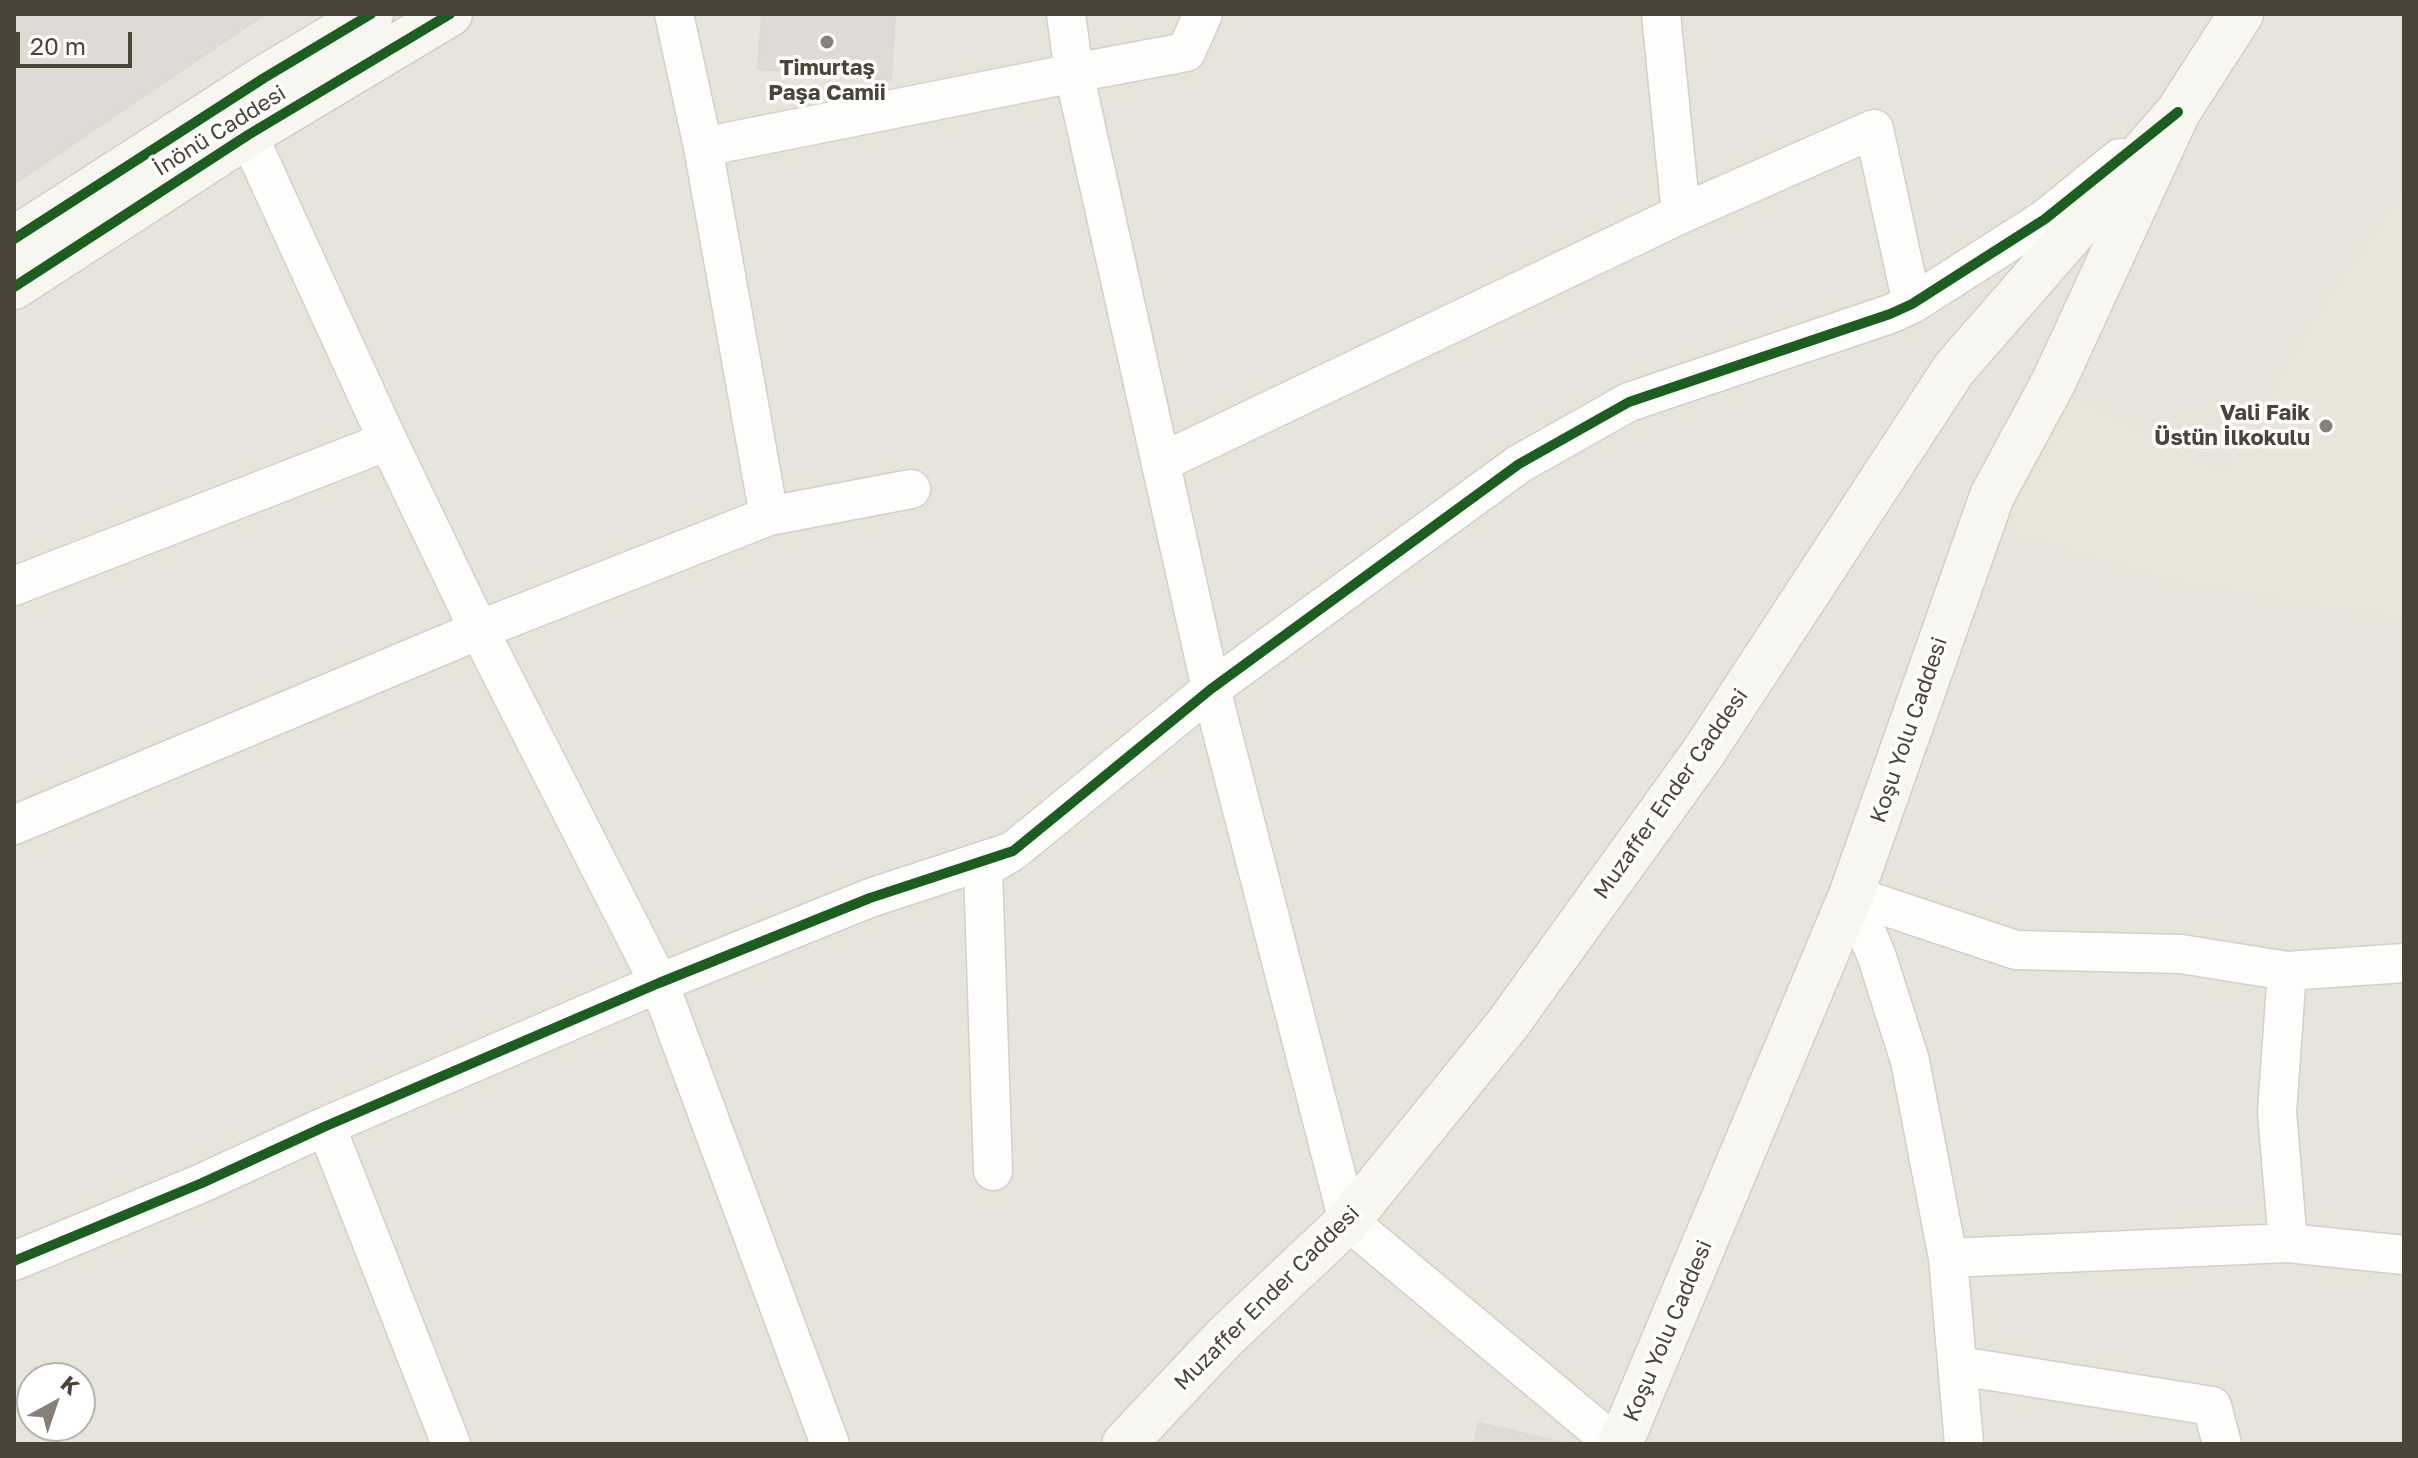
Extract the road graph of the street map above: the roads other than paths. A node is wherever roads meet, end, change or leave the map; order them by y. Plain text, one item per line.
1 (371, 14) edge
2 (450, 14) edge
3 (674, 14) edge
4 (1066, 14) edge
5 (1203, 14) edge
6 (1661, 14) edge
7 (2239, 20) edge
8 (1074, 73) junction
9 (2178, 112) junction
10 (248, 135) junction
11 (703, 147) junction
12 (1681, 214) junction
13 (14, 239) edge
14 (14, 287) edge
15 (1912, 304) junction
16 (388, 441) junction
17 (1162, 462) junction
18 (911, 489) dead end
19 (769, 516) junction
20 (14, 586) edge
21 (479, 630) junction
22 (1211, 689) junction
23 (14, 825) edge
24 (1013, 851) junction
25 (1851, 895) junction
26 (2404, 963) edge
27 (2287, 971) junction
28 (659, 983) junction
29 (326, 1126) junction
30 (993, 1171) dead end
31 (1348, 1221) junction
32 (2288, 1243) junction
33 (2404, 1255) edge
34 (1948, 1258) junction
35 (14, 1261) edge
36 (1959, 1366) junction
37 (451, 1444) edge
38 (830, 1444) edge
39 (1124, 1444) edge
40 (1618, 1444) edge
41 (1964, 1444) edge
42 (2222, 1444) edge

1 - 13 street, İnönü Caddesi
2 - 10 street, İnönü Caddesi
3 - 11 street
4 - 8 street
5 - 8 street
6 - 12 street
7 - 9 street, Koşu Yolu Caddesi
8 - 11 street
8 - 17 street
9 - 15 street
9 - 25 street, Koşu Yolu Caddesi
9 - 31 street, Muzaffer Ender Caddesi
10 - 14 street, İnönü Caddesi
10 - 16 street
11 - 19 street
12 - 15 street
12 - 17 street
15 - 22 street
16 - 20 street
16 - 21 street
17 - 22 street
18 - 19 street
19 - 21 street
21 - 23 street
21 - 28 street
22 - 24 street
22 - 31 street
24 - 28 street
24 - 30 street
25 - 27 street
25 - 34 street
25 - 40 street, Koşu Yolu Caddesi
26 - 27 street
27 - 32 street
28 - 29 street
28 - 38 street
29 - 35 street
29 - 37 street
31 - 39 street, Muzaffer Ender Caddesi
31 - 40 street
32 - 33 street
32 - 34 street
34 - 36 street
36 - 41 street
36 - 42 street

